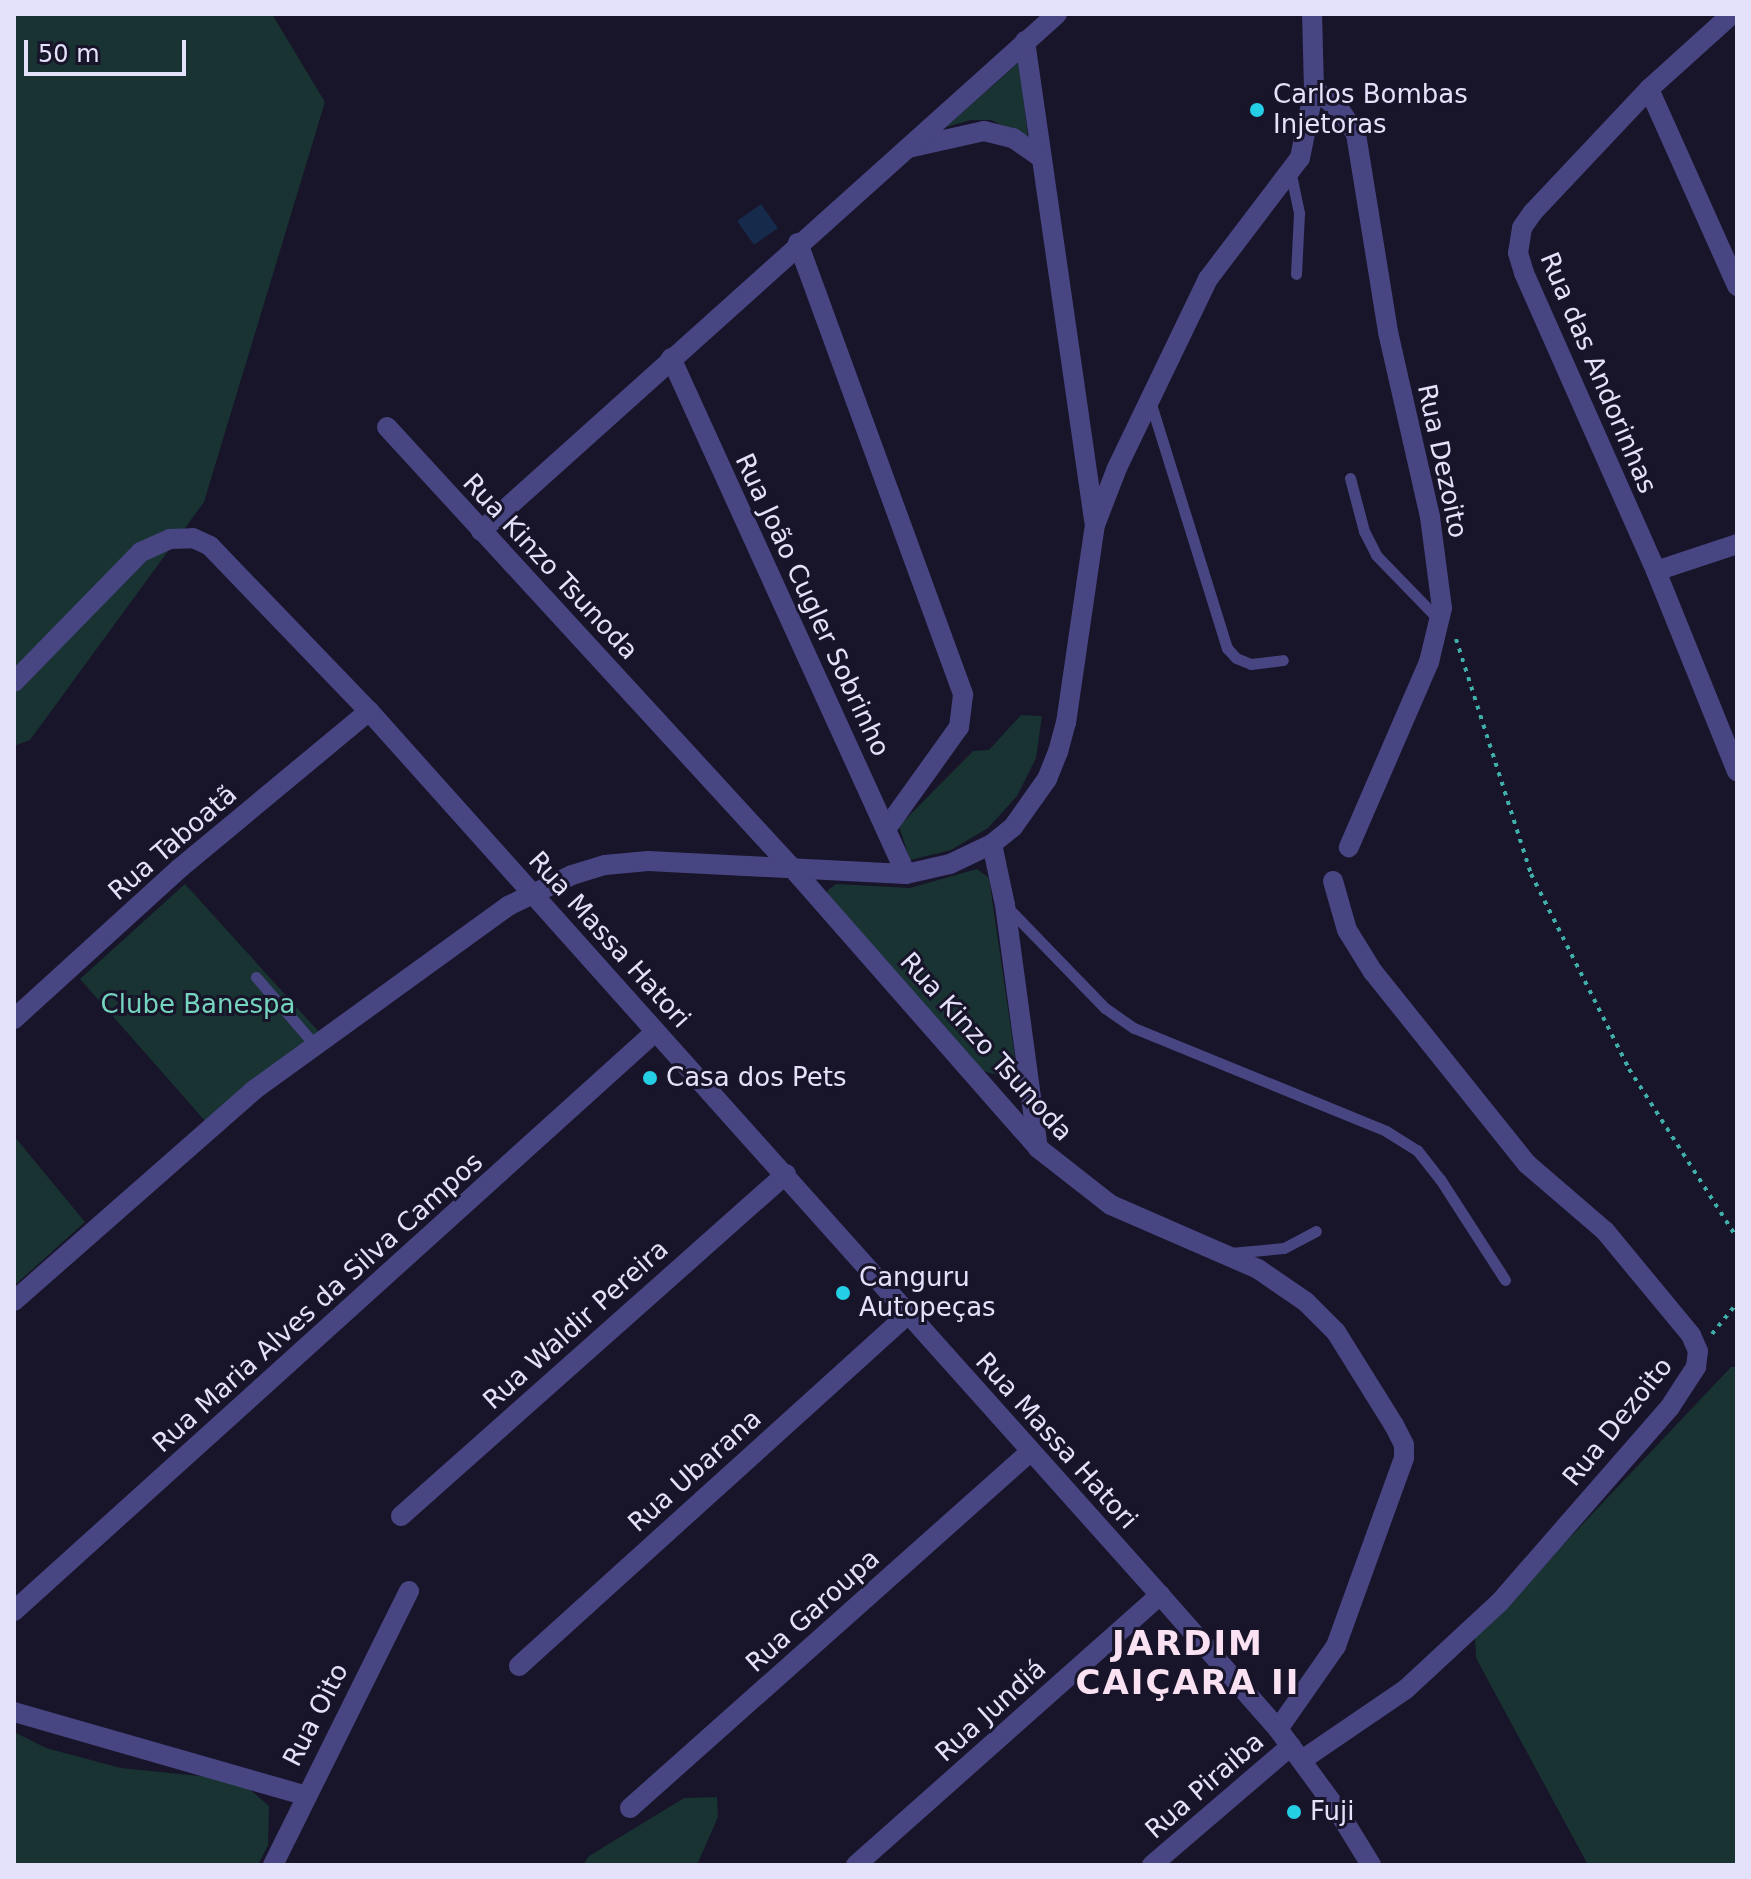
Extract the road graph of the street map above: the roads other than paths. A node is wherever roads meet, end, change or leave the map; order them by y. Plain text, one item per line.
1 (1057, 14) edge
2 (1312, 14) edge
3 (1732, 14) edge
4 (1025, 41) junction
5 (1314, 89) junction
6 (1649, 89) junction
7 (904, 149) junction
8 (1042, 158) junction
9 (1291, 175) junction
10 (798, 243) junction
11 (1296, 274) dead end
12 (1737, 286) edge
13 (671, 358) junction
14 (1149, 397) junction
15 (387, 427) dead end
16 (1350, 478) dead end
17 (1095, 525) junction
18 (481, 531) junction
19 (1737, 544) edge
20 (1656, 571) junction
21 (1448, 630) junction
22 (1283, 660) dead end
23 (14, 682) edge
24 (369, 711) junction
25 (1735, 758) edge
26 (886, 829) junction
27 (992, 844) junction
28 (1349, 847) dead end
29 (794, 870) junction
30 (906, 874) junction
31 (1333, 881) dead end
32 (535, 894) junction
33 (1005, 905) junction
34 (256, 977) dead end
35 (14, 1019) edge
36 (655, 1032) junction
37 (315, 1045) junction
38 (1038, 1148) junction
39 (786, 1174) junction
40 (1316, 1231) dead end
41 (1222, 1253) junction
42 (1505, 1280) dead end
43 (14, 1301) edge
44 (907, 1315) junction
45 (1030, 1452) junction
46 (401, 1516) dead end
47 (409, 1591) dead end
48 (1160, 1595) junction
49 (14, 1611) edge
50 (519, 1666) dead end
51 (14, 1712) edge
52 (1278, 1729) junction
53 (1296, 1753) junction
54 (304, 1795) junction
55 (630, 1808) dead end
56 (273, 1865) edge
57 (856, 1865) edge
58 (1152, 1865) edge
59 (1371, 1865) edge

1 - 4 street
2 - 5 street
3 - 6 street, Rua das Andorinhas
4 - 7 street
4 - 8 street
5 - 9 street
5 - 21 street, Rua Dezoito
6 - 12 street
6 - 20 street, Rua das Andorinhas
7 - 8 street
7 - 10 street
8 - 17 street
9 - 11 lane
9 - 14 street
10 - 13 street
10 - 26 street
13 - 18 street
13 - 26 street, Rua João Cugler Sobrinho
14 - 17 street
14 - 22 lane
15 - 18 street, Rua Kinzo Tsunoda
16 - 21 lane
17 - 27 street
18 - 29 street, Rua Kinzo Tsunoda
19 - 20 street
20 - 25 street, Rua das Andorinhas
21 - 28 street, Rua Dezoito
23 - 24 street, Rua Massa Hatori
24 - 32 street, Rua Massa Hatori
24 - 35 street, Rua Taboatã
26 - 30 street, Rua João Cugler Sobrinho
27 - 30 street
27 - 33 street
29 - 30 street
29 - 32 street
29 - 38 street, Rua Kinzo Tsunoda
31 - 53 street, Rua Dezoito
32 - 36 street, Rua Massa Hatori
32 - 37 street
33 - 38 street
33 - 42 lane
34 - 37 lane
36 - 39 street, Rua Massa Hatori
36 - 49 street, Rua Maria Alves da Silva Campos
37 - 43 street
38 - 41 street, Rua Kinzo Tsunoda
39 - 44 street, Rua Massa Hatori
39 - 46 street, Rua Waldir Pereira
40 - 41 lane
41 - 52 street, Rua Kinzo Tsunoda
44 - 45 street, Rua Massa Hatori
44 - 50 street, Rua Ubarana
45 - 48 street, Rua Massa Hatori
45 - 55 street, Rua Garoupa
47 - 54 street, Rua Oito
48 - 52 street, Rua Massa Hatori
48 - 57 street, Rua Jundiá
51 - 54 street
52 - 53 street, Rua Massa Hatori
53 - 58 street, Rua Piraiba
53 - 59 street, Rua Massa Hatori
54 - 56 street, Rua Oito

